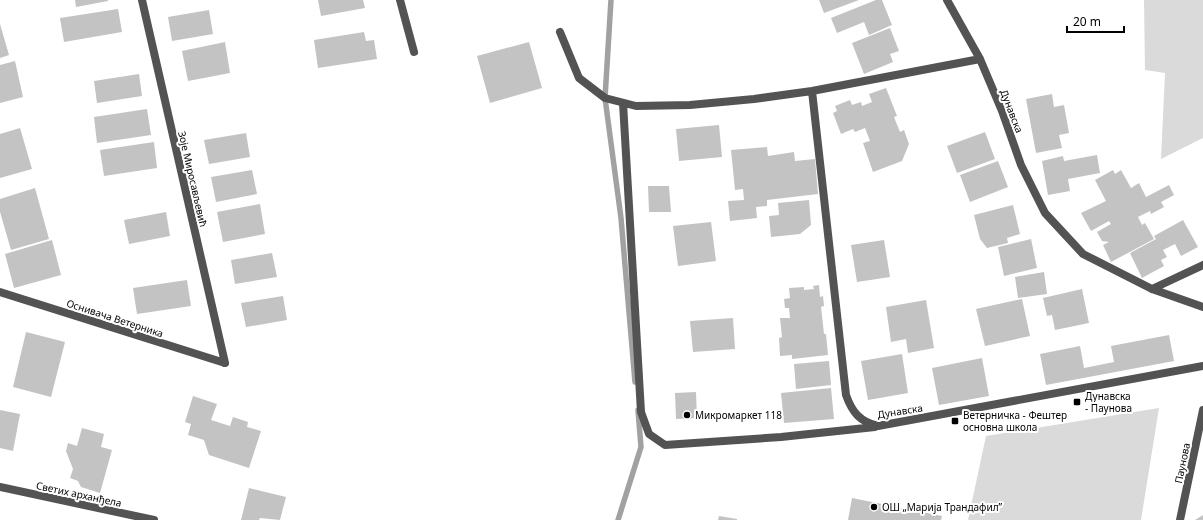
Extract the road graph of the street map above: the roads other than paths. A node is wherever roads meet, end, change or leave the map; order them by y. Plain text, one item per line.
1 (142, 0) edge
2 (400, 0) edge
3 (947, 0) edge
4 (560, 32) dead end
5 (414, 52) dead end
6 (980, 59) junction
7 (812, 90) junction
8 (623, 103) junction
9 (1203, 265) edge
10 (1152, 289) junction
11 (0, 292) edge
12 (1203, 307) edge
13 (225, 363) joint
14 (1203, 366) edge
15 (1203, 410) edge
16 (878, 426) junction
17 (0, 486) edge
18 (154, 520) edge
19 (1180, 520) edge

1 - 13 street, Зоје Миросављевић
2 - 5 street
3 - 6 street, Дунавска
4 - 8 street
6 - 7 street
6 - 10 street, Дунавска
7 - 8 street
7 - 16 street, Дунавска
8 - 16 street
9 - 10 street
10 - 12 street, Дунавска
11 - 13 street, Оснивача Ветерника
14 - 16 street, Дунавска
15 - 19 street, Паунова
17 - 18 street, Светих арханђела

